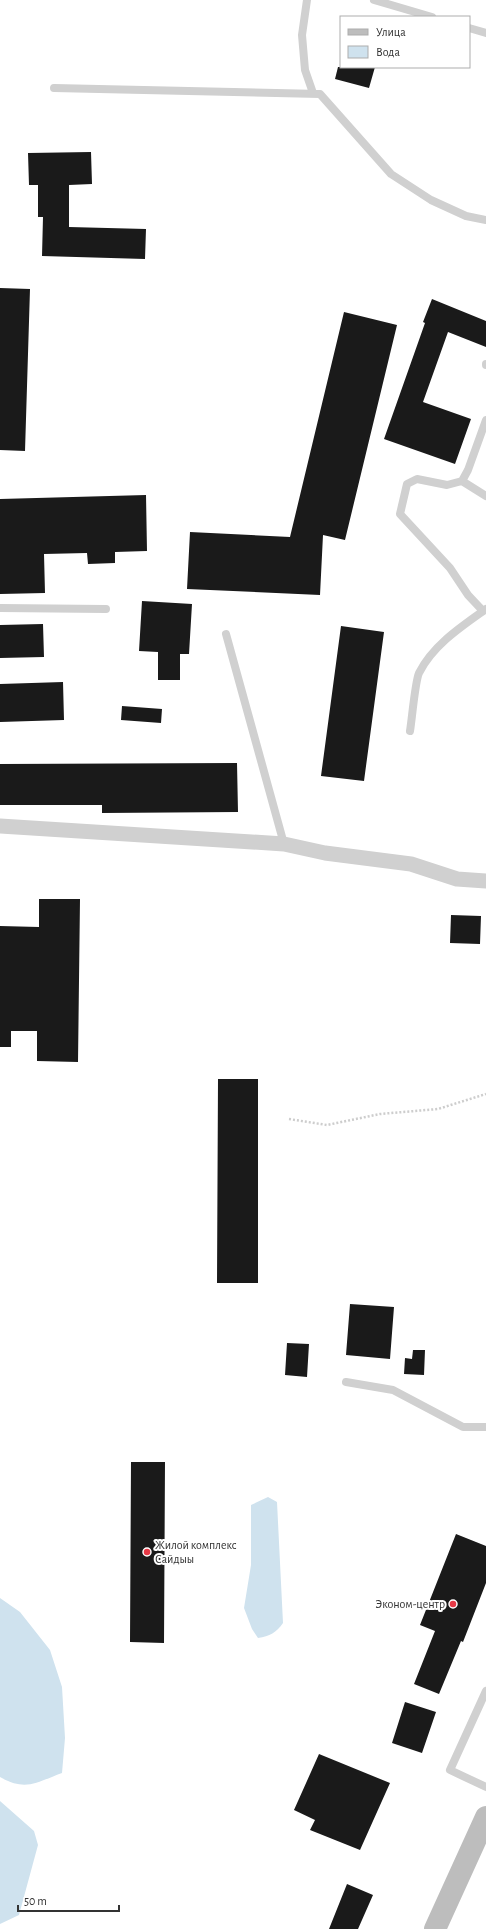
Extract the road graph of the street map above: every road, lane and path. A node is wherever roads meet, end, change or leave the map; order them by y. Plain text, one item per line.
1 (307, 0) edge
2 (374, 0) edge
3 (429, 16) edge
4 (470, 28) edge
5 (486, 33) edge
6 (54, 88) dead end
7 (313, 94) junction
8 (486, 220) edge
9 (486, 420) edge
10 (462, 481) junction
11 (486, 496) edge
12 (0, 608) edge
13 (106, 609) dead end
14 (484, 610) edge
15 (226, 634) dead end
16 (410, 731) dead end
17 (0, 826) edge
18 (284, 844) junction
19 (486, 881) edge
20 (486, 1094) edge
21 (289, 1120) dead end
22 (346, 1382) dead end
23 (486, 1427) edge
24 (486, 1691) edge
25 (486, 1787) edge
26 (486, 1817) edge
27 (435, 1929) edge

1 - 7 lane
2 - 3 lane
4 - 5 lane
6 - 7 lane
7 - 8 lane
9 - 10 lane
10 - 11 lane
10 - 14 lane
12 - 13 lane
14 - 16 lane
15 - 18 lane
17 - 18 street
18 - 19 street
20 - 21 path
22 - 23 lane
24 - 25 lane
26 - 27 main road

